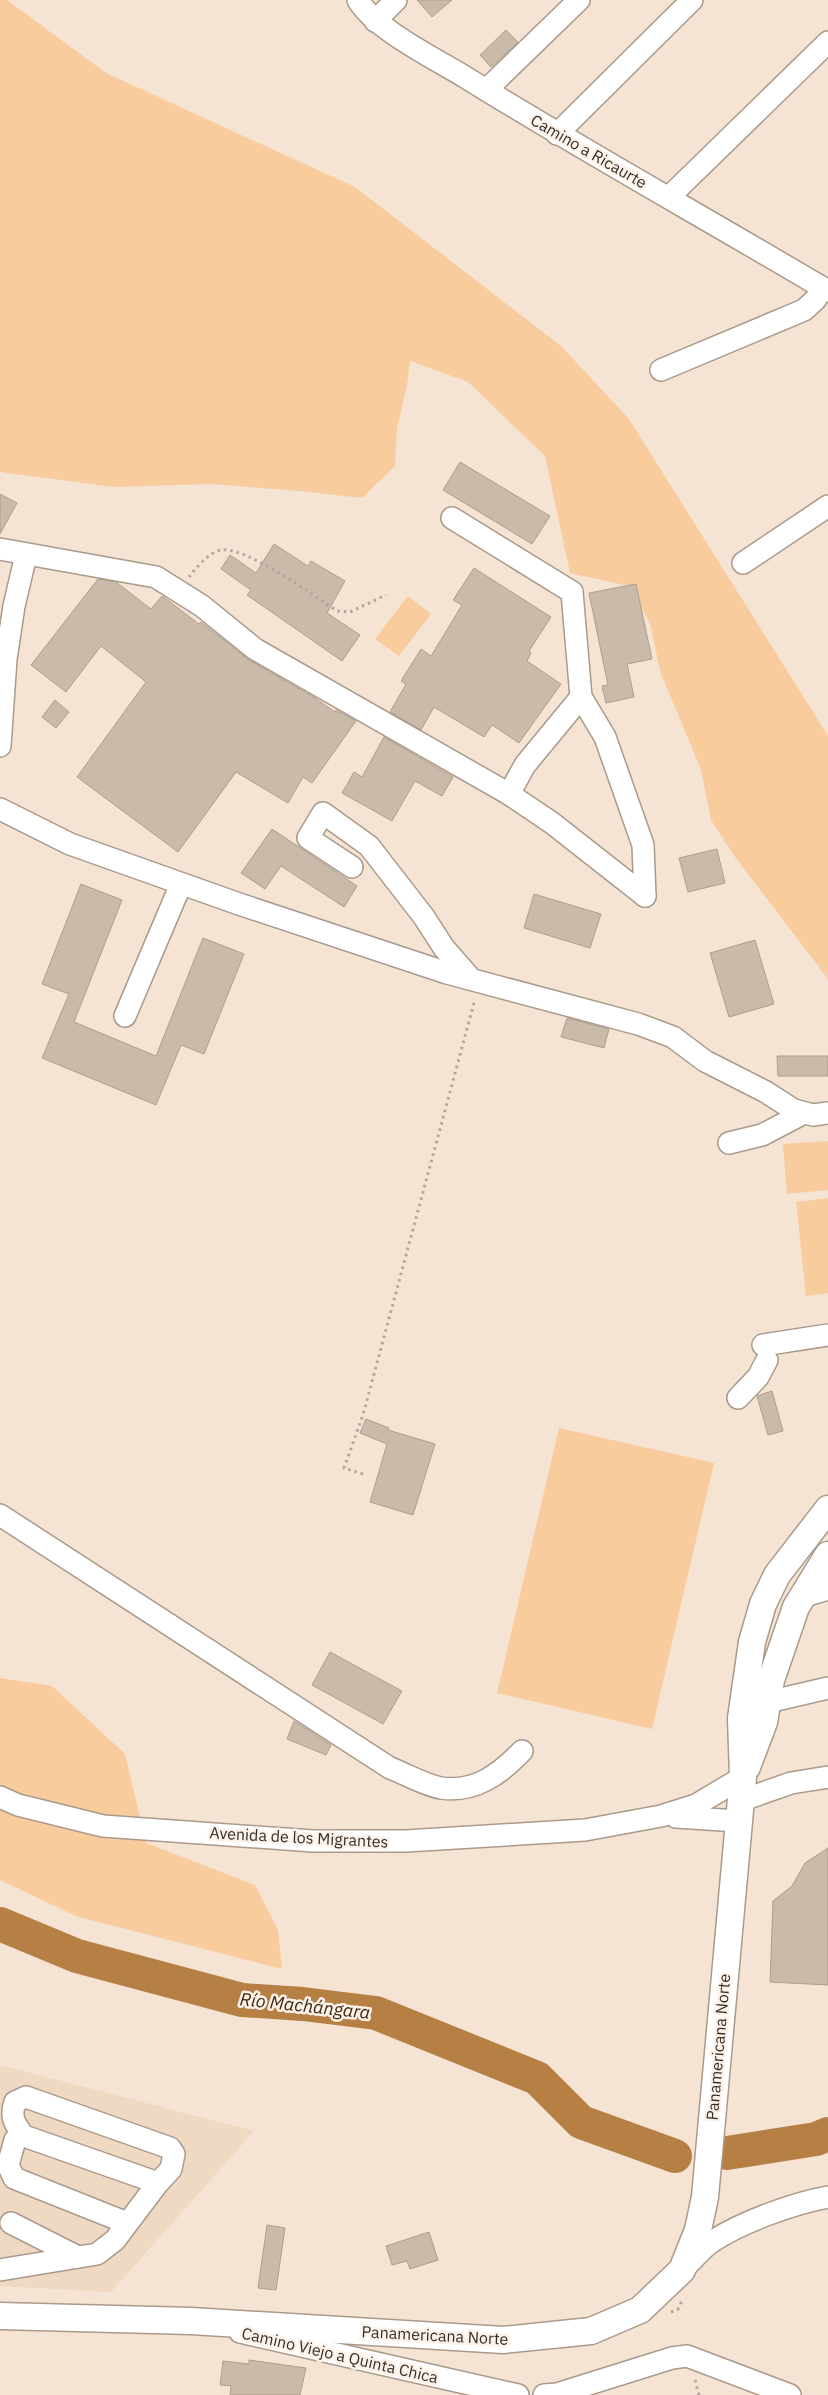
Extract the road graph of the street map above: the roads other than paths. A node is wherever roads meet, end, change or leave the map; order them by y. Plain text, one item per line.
1 (358, 0) edge
2 (396, 0) edge
3 (579, 0) edge
4 (692, 0) edge
5 (375, 21) junction
6 (828, 42) edge
7 (486, 90) junction
8 (557, 134) junction
9 (669, 197) junction
10 (826, 289) edge
11 (661, 370) dead end
12 (828, 506) edge
13 (452, 518) dead end
14 (0, 549) edge
15 (26, 555) junction
16 (743, 563) dead end
17 (581, 697) junction
18 (0, 746) edge
19 (509, 794) junction
20 (0, 808) edge
21 (352, 868) dead end
22 (181, 884) junction
23 (475, 980) junction
24 (125, 1016) dead end
25 (804, 1113) junction
26 (828, 1114) edge
27 (729, 1143) dead end
28 (828, 1335) edge
29 (738, 1398) dead end
30 (828, 1509) edge
31 (0, 1515) edge
32 (828, 1555) edge
33 (828, 1572) edge
34 (816, 1593) edge
35 (828, 1688) edge
36 (768, 1702) junction
37 (522, 1751) dead end
38 (828, 1777) edge
39 (0, 1797) edge
40 (740, 1800) junction
41 (661, 1816) junction
42 (21, 2133) junction
43 (158, 2183) junction
44 (828, 2198) edge
45 (11, 2223) dead end
46 (127, 2223) junction
47 (78, 2257) junction
48 (0, 2270) edge
49 (682, 2270) junction
50 (0, 2316) edge
51 (191, 2321) junction
52 (518, 2395) edge
53 (544, 2395) edge
54 (790, 2395) edge

1 - 5 street, Camino a Ricaurte
2 - 5 street
3 - 7 street
4 - 8 street
5 - 7 street, Camino a Ricaurte
6 - 9 street
7 - 8 street, Camino a Ricaurte
8 - 9 street, Camino a Ricaurte
9 - 10 street, Camino a Ricaurte
10 - 11 street
12 - 16 street
13 - 17 street
14 - 15 street
15 - 18 street
15 - 19 street
17 - 19 street
17 - 19 street
20 - 22 street
21 - 23 street
22 - 23 street
22 - 24 street
23 - 25 street
25 - 26 street
25 - 27 street
28 - 29 street
30 - 40 main road, Panamericana Norte
31 - 37 street
32 - 34 main road, Panamericana Norte
33 - 34 street
34 - 36 main road, Panamericana Norte
35 - 36 street
36 - 40 main road, Panamericana Norte
38 - 40 street
39 - 41 street, Avenida de los Migrantes
40 - 41 street
40 - 41 street
40 - 49 main road, Panamericana Norte
42 - 43 street
42 - 43 street
42 - 46 street
43 - 46 street
44 - 49 street
45 - 47 street
46 - 47 street
47 - 48 street
49 - 51 main road, Panamericana Norte
50 - 51 main road, Panamericana Norte
51 - 52 street, Camino Viejo a Quinta Chica
53 - 54 street

